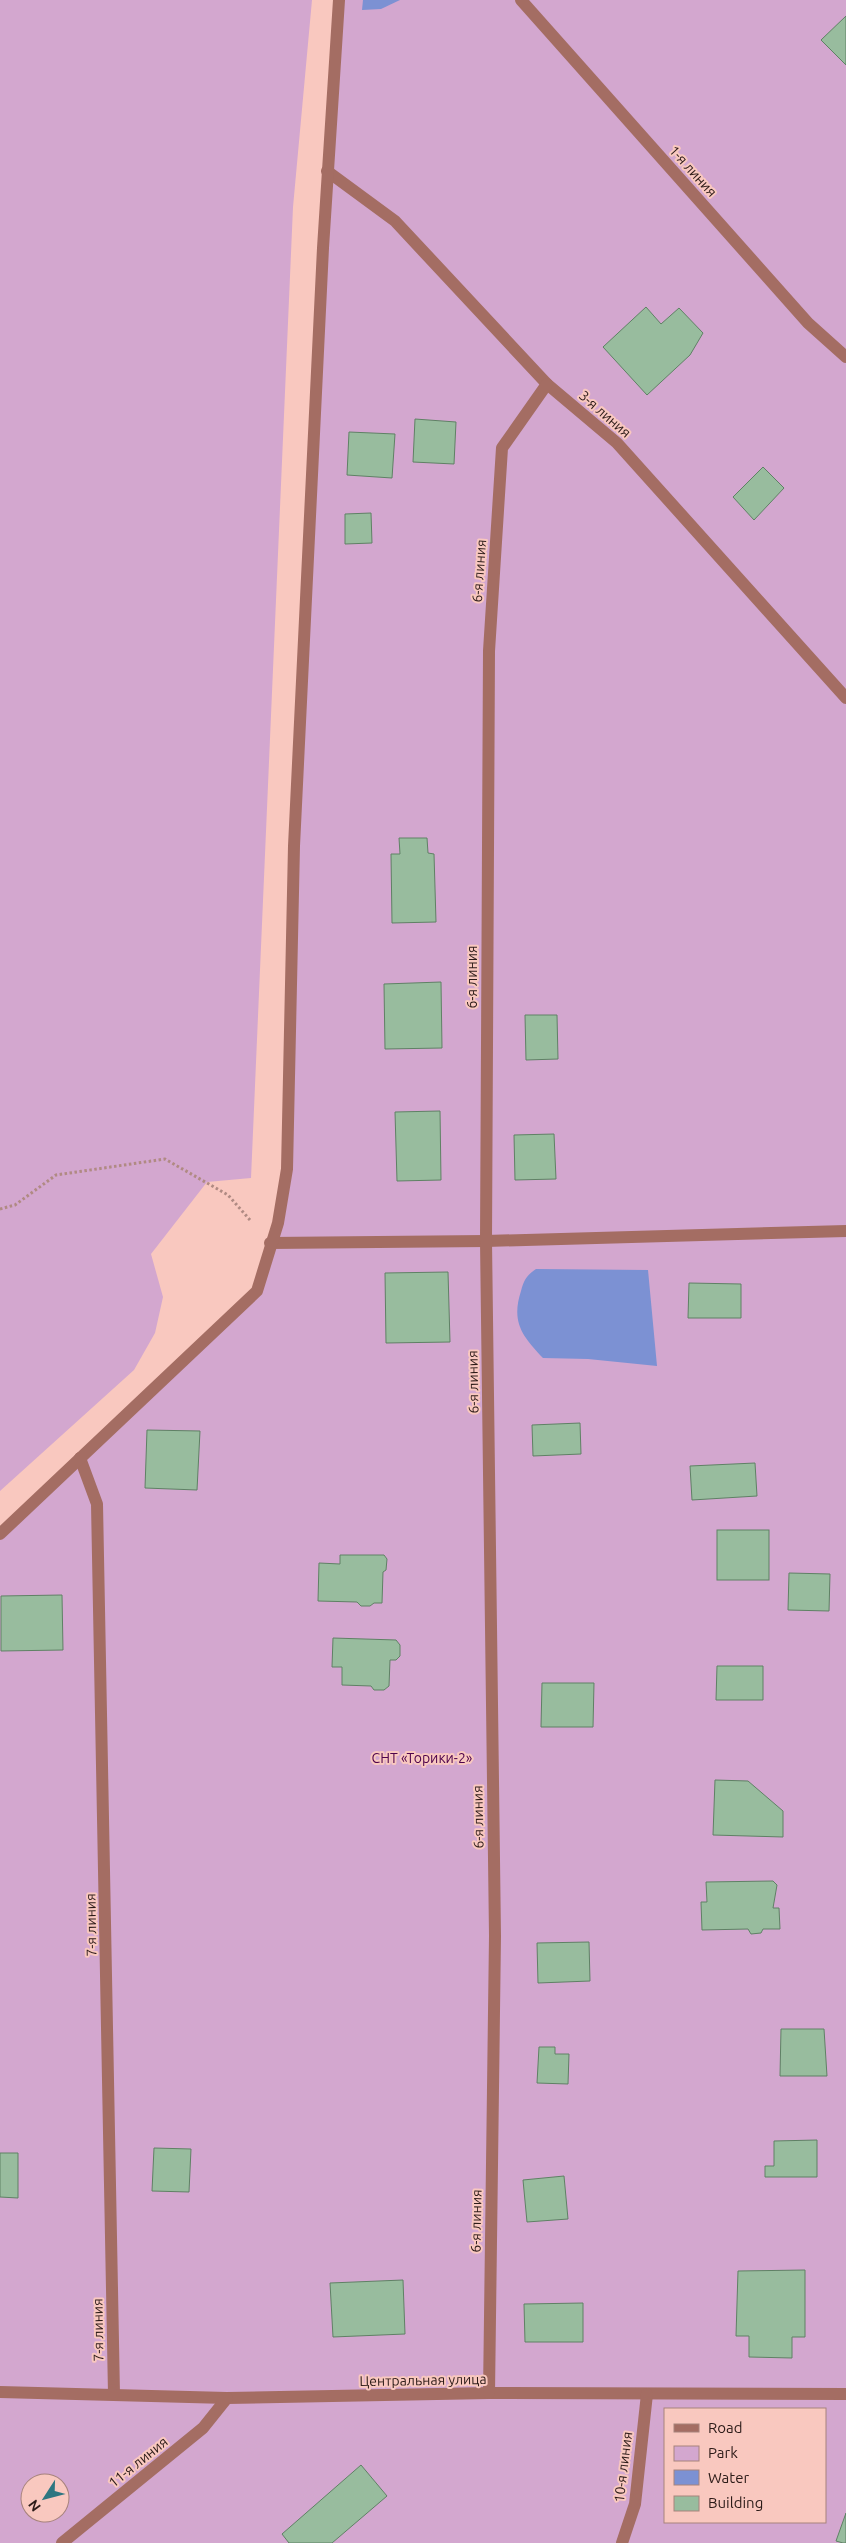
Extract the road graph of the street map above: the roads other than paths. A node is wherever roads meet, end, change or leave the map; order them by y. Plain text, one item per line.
1 (339, 0) edge
2 (521, 0) edge
3 (327, 171) junction
4 (846, 357) edge
5 (547, 384) junction
6 (846, 698) edge
7 (846, 1231) edge
8 (486, 1241) junction
9 (270, 1243) junction
10 (80, 1458) junction
11 (0, 1534) edge
12 (0, 2392) edge
13 (489, 2393) junction
14 (114, 2394) junction
15 (647, 2394) junction
16 (846, 2394) edge
17 (227, 2398) junction
18 (62, 2543) edge
19 (622, 2543) edge

1 - 3 street
2 - 4 street, 1-я линия
3 - 5 street, 3-я линия
3 - 9 street
5 - 6 street, 3-я линия
5 - 8 street, 6-я линия
7 - 8 street
8 - 9 street
8 - 13 street, 6-я линия
9 - 10 street
10 - 11 street
10 - 14 street, 7-я линия
12 - 14 street, Центральная улица
13 - 15 street, Центральная улица
13 - 17 street, Центральная улица
14 - 17 street, Центральная улица
15 - 16 street, Центральная улица
15 - 19 street, 10-я линия
17 - 18 street, 11-я линия

